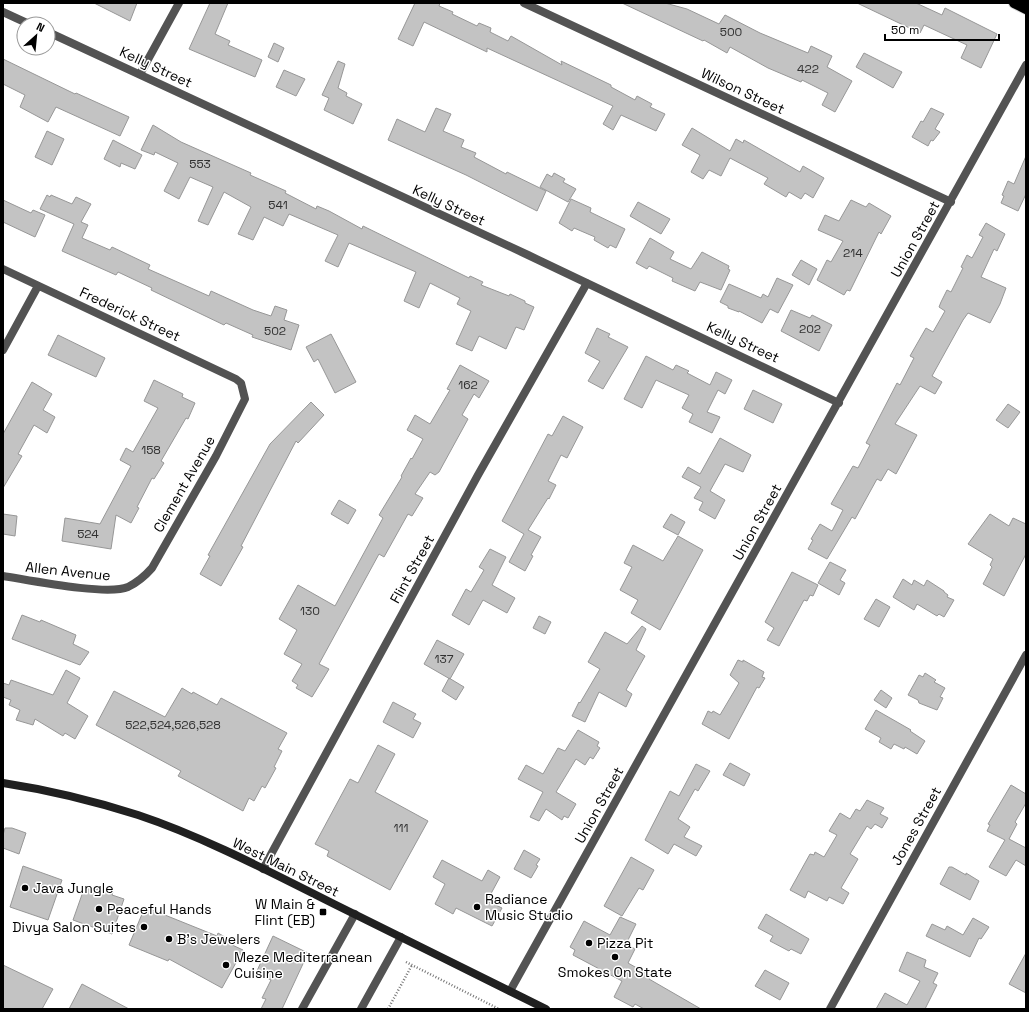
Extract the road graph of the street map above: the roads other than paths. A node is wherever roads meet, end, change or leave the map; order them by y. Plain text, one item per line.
1 (179, 3) edge
2 (524, 3) edge
3 (1014, 3) edge
4 (1026, 9) edge
5 (3, 12) edge
6 (16, 18) edge
7 (56, 36) edge
8 (1026, 65) edge
9 (140, 74) junction
10 (950, 202) junction
11 (3, 269) edge
12 (586, 283) junction
13 (38, 286) junction
14 (3, 350) edge
15 (242, 387) joint
16 (839, 403) junction
17 (3, 576) edge
18 (131, 585) joint
19 (1026, 655) edge
20 (3, 783) edge
21 (263, 869) junction
22 (354, 914) junction
23 (401, 937) junction
24 (510, 991) junction
25 (302, 1009) edge
26 (361, 1009) edge
27 (546, 1009) edge
28 (830, 1009) edge

1 - 9 street
2 - 10 street, Wilson Street
3 - 4 main road
5 - 6 street
7 - 9 street, Kelly Street
8 - 10 street, Union Street
9 - 12 street, Kelly Street
10 - 16 street, Union Street
11 - 13 street, Frederick Street
12 - 16 street, Kelly Street
12 - 21 street, Flint Street
13 - 14 street
13 - 15 street, Frederick Street
15 - 18 street, Clement Avenue
16 - 24 street, Union Street
17 - 18 street, Allen Avenue
19 - 28 street, Jones Street
20 - 21 main road, West Main Street
21 - 22 main road, West Main Street
22 - 23 main road, West Main Street
22 - 25 street
23 - 24 main road, West Main Street
23 - 26 street
24 - 27 main road, West Main Street

